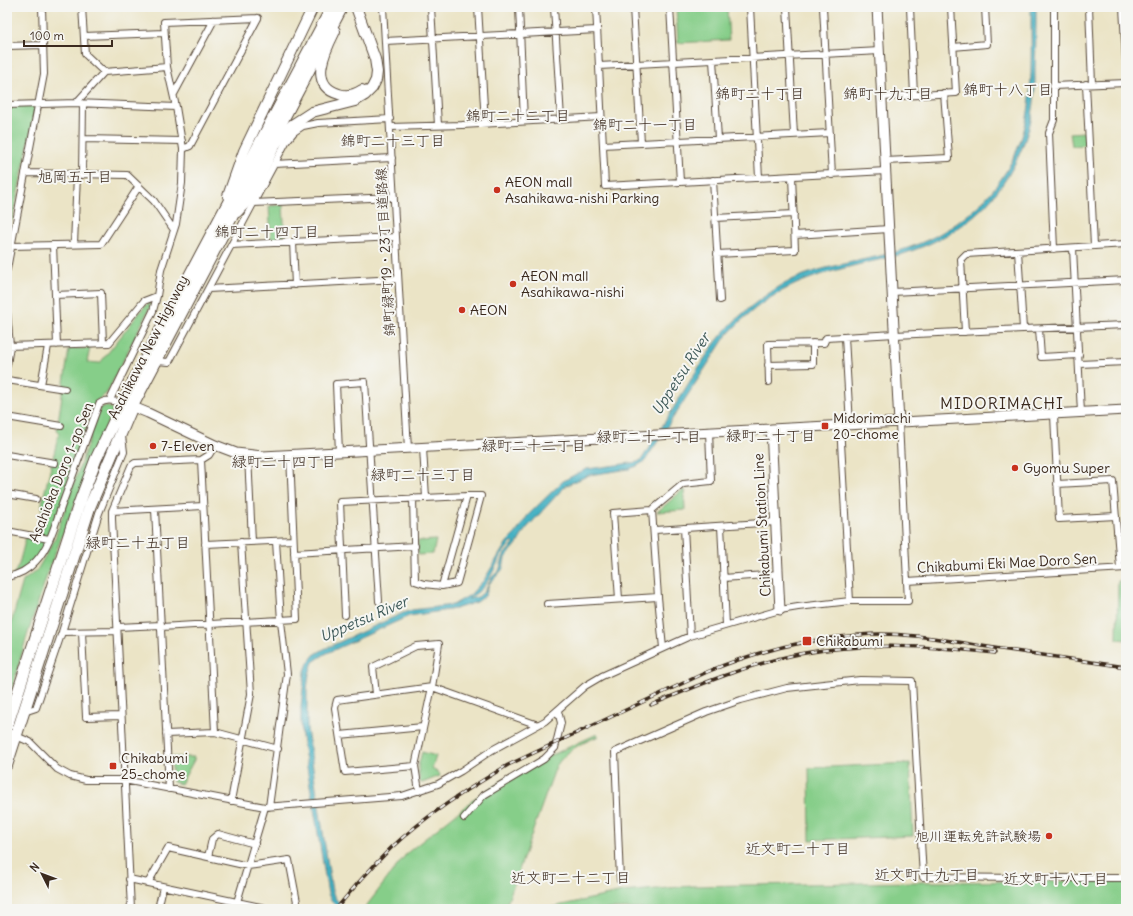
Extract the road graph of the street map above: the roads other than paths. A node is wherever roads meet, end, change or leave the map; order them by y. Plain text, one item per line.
1 (42, 7) edge
2 (82, 7) edge
3 (313, 7) edge
4 (332, 7) edge
5 (342, 7) edge
6 (346, 7) edge
7 (383, 7) edge
8 (431, 7) edge
9 (478, 7) edge
10 (519, 7) edge
11 (554, 7) edge
12 (596, 7) edge
13 (634, 7) edge
14 (670, 7) edge
15 (750, 7) edge
16 (788, 7) edge
17 (823, 7) edge
18 (877, 7) edge
19 (910, 7) edge
20 (951, 7) edge
21 (985, 7) edge
22 (1054, 7) edge
23 (1089, 7) edge
24 (1123, 7) edge
25 (357, 11) edge
26 (214, 20) junction
27 (597, 30) junction
28 (164, 32) junction
29 (556, 32) junction
30 (520, 34) junction
31 (84, 36) junction
32 (480, 36) junction
33 (433, 38) junction
34 (385, 41) junction
35 (369, 44) junction
36 (43, 45) junction
37 (7, 46) edge
38 (953, 46) junction
39 (880, 51) junction
40 (825, 54) junction
41 (790, 56) junction
42 (752, 58) junction
43 (713, 60) junction
44 (1126, 61) edge
45 (673, 62) junction
46 (636, 64) junction
47 (599, 66) junction
48 (167, 67) junction
49 (104, 72) junction
50 (1126, 82) edge
51 (1089, 84) junction
52 (1053, 86) junction
53 (944, 93) junction
54 (174, 94) junction
55 (914, 95) junction
56 (882, 97) junction
57 (76, 103) junction
58 (39, 104) junction
59 (83, 104) junction
60 (7, 105) edge
61 (176, 107) junction
62 (601, 117) junction
63 (390, 119) junction
64 (560, 119) junction
65 (524, 121) junction
66 (485, 123) junction
67 (438, 125) junction
68 (390, 127) junction
69 (830, 133) junction
70 (794, 135) junction
71 (718, 138) junction
72 (756, 138) junction
73 (83, 139) junction
74 (182, 141) junction
75 (678, 141) junction
76 (641, 143) junction
77 (602, 145) junction
78 (183, 149) junction
79 (392, 158) junction
80 (885, 161) junction
81 (274, 164) junction
82 (886, 171) junction
83 (25, 173) junction
84 (79, 175) junction
85 (832, 175) junction
86 (792, 176) junction
87 (759, 178) junction
88 (713, 180) junction
89 (680, 182) junction
90 (139, 186) junction
91 (394, 196) junction
92 (253, 203) junction
93 (794, 214) junction
94 (231, 218) junction
95 (715, 218) junction
96 (218, 222) junction
97 (7, 226) edge
98 (15, 226) junction
99 (889, 229) junction
100 (174, 230) junction
101 (795, 235) junction
102 (395, 237) junction
103 (293, 242) junction
104 (74, 244) junction
105 (1126, 244) edge
106 (231, 245) junction
107 (11, 246) junction
108 (53, 246) junction
109 (1094, 246) junction
110 (1073, 248) junction
111 (1054, 249) junction
112 (1018, 251) junction
113 (717, 254) junction
114 (7, 269) edge
115 (398, 279) junction
116 (1126, 280) edge
117 (1075, 282) junction
118 (295, 285) junction
119 (1020, 285) junction
120 (963, 288) junction
121 (208, 289) junction
122 (892, 292) junction
123 (55, 295) junction
124 (157, 296) junction
125 (720, 300) dead end
126 (7, 312) edge
127 (1126, 325) edge
128 (1077, 328) junction
129 (1023, 329) junction
130 (1039, 329) junction
131 (965, 332) junction
132 (895, 334) junction
133 (846, 337) junction
134 (103, 343) junction
135 (813, 343) junction
136 (57, 345) junction
137 (8, 346) edge
138 (48, 346) junction
139 (1079, 355) junction
140 (156, 361) junction
141 (1126, 362) edge
142 (1079, 364) junction
143 (7, 365) edge
144 (768, 365) junction
145 (7, 380) edge
146 (769, 382) dead end
147 (41, 385) junction
148 (65, 389) dead end
149 (110, 400) junction
150 (127, 405) junction
151 (1126, 410) edge
152 (1081, 413) junction
153 (1054, 415) junction
154 (7, 417) edge
155 (899, 422) junction
156 (840, 425) junction
157 (850, 425) junction
158 (61, 426) dead end
159 (772, 429) junction
160 (710, 432) junction
161 (121, 433) junction
162 (216, 446) junction
163 (423, 448) junction
164 (408, 449) junction
165 (370, 450) junction
166 (339, 452) junction
167 (7, 455) edge
168 (248, 455) junction
169 (290, 455) junction
170 (201, 460) junction
171 (55, 463) dead end
172 (1057, 484) junction
173 (7, 494) edge
174 (467, 496) junction
175 (413, 498) junction
176 (426, 498) junction
177 (36, 499) dead end
178 (373, 500) junction
179 (203, 506) junction
180 (155, 509) junction
181 (652, 510) junction
182 (112, 511) junction
183 (1116, 516) junction
184 (776, 522) junction
185 (721, 526) junction
186 (684, 528) junction
187 (655, 530) junction
188 (7, 531) edge
189 (49, 539) junction
190 (294, 540) junction
191 (276, 541) junction
192 (241, 542) junction
193 (252, 542) junction
194 (205, 544) junction
195 (415, 546) junction
196 (376, 548) junction
197 (342, 551) junction
198 (294, 553) junction
199 (1123, 568) edge
200 (779, 574) junction
201 (7, 577) edge
202 (723, 578) junction
203 (907, 581) junction
204 (442, 586) junction
205 (658, 597) junction
206 (619, 599) junction
207 (379, 601) dead end
208 (850, 601) junction
209 (547, 604) dead end
210 (780, 610) junction
211 (345, 615) dead end
212 (281, 621) junction
213 (246, 622) junction
214 (210, 624) junction
215 (726, 625) junction
216 (161, 626) junction
217 (118, 629) junction
218 (62, 632) junction
219 (82, 632) junction
220 (690, 636) junction
221 (664, 648) junction
222 (432, 688) junction
223 (376, 694) junction
224 (558, 711) junction
225 (24, 712) junction
226 (121, 716) junction
227 (538, 725) junction
228 (7, 726) edge
229 (423, 727) junction
230 (215, 732) junction
231 (11, 734) edge
232 (166, 734) junction
233 (340, 735) junction
234 (242, 739) junction
235 (278, 748) junction
236 (7, 764) edge
237 (415, 766) junction
238 (124, 780) junction
239 (169, 789) junction
240 (419, 791) junction
241 (231, 801) junction
242 (267, 807) junction
243 (464, 818) dead end
244 (255, 844) junction
245 (208, 857) junction
246 (248, 866) junction
247 (1126, 878) edge
248 (129, 879) junction
249 (620, 880) dead end
250 (148, 883) junction
251 (163, 886) junction
252 (237, 902) junction
253 (131, 909) edge
254 (158, 909) edge
255 (235, 909) edge
256 (270, 909) edge
257 (293, 909) edge

1 - 36 street
2 - 31 street
3 - 96 main road
4 - 96 highway, Asahikawa New Highway
5 - 94 highway, Asahikawa New Highway
6 - 35 main road
7 - 34 street, 錦町緑町19・23丁目道路線
8 - 33 street
9 - 32 street
10 - 30 street
11 - 29 street
12 - 27 street
13 - 46 street
14 - 45 street
15 - 42 street
16 - 41 street
17 - 40 street
18 - 39 main road
19 - 55 street
20 - 38 street
21 - 38 street
22 - 52 street
23 - 51 street
24 - 44 street
25 - 35 main road
26 - 28 street
26 - 54 street
26 - 78 street
27 - 29 street
27 - 47 street
28 - 31 street
28 - 48 street
29 - 30 street
29 - 64 street
30 - 32 street
30 - 65 street
31 - 49 street
32 - 33 street
32 - 66 street
33 - 34 street
33 - 67 street
34 - 63 street, 錦町緑町19・23丁目道路線
35 - 94 main road
36 - 37 street
36 - 58 street
38 - 53 street
39 - 40 street
39 - 56 main road
40 - 41 street
40 - 69 street
41 - 42 street
41 - 70 street
42 - 43 street
42 - 72 street
43 - 45 street
43 - 71 street
45 - 46 street
45 - 75 street
46 - 47 street
46 - 76 street
47 - 62 street
48 - 49 street
48 - 54 street
49 - 57 street
50 - 51 street
51 - 52 street
51 - 109 street
52 - 111 street
53 - 55 street
53 - 80 street
54 - 61 street
55 - 56 street
56 - 80 main road
57 - 58 street
57 - 59 street
58 - 60 street
58 - 83 street
59 - 61 street
59 - 73 street
61 - 74 street
62 - 64 street
62 - 77 street
63 - 68 street, 錦町緑町19・23丁目道路線
63 - 81 street
64 - 65 street
65 - 66 street
66 - 67 street
67 - 68 street
68 - 79 street, 錦町緑町19・23丁目道路線
69 - 70 street
69 - 85 street
70 - 72 street
71 - 72 street
71 - 75 street
72 - 87 street
73 - 74 street
73 - 84 street
74 - 78 street
75 - 76 street
75 - 89 street
76 - 77 street
77 - 89 street
78 - 100 street
79 - 81 street
79 - 91 street, 錦町緑町19・23丁目道路線
80 - 82 main road
81 - 92 street
82 - 85 street
82 - 99 main road
83 - 84 street
83 - 98 street
84 - 90 street
84 - 104 street
85 - 86 street
86 - 87 street
86 - 93 street
87 - 88 street
88 - 89 street
88 - 95 street
90 - 100 street
90 - 104 street
91 - 92 street
91 - 102 street, 錦町緑町19・23丁目道路線
92 - 106 street
93 - 95 street
93 - 101 street
94 - 140 highway, Asahikawa New Highway
95 - 113 street
96 - 150 highway, Asahikawa New Highway
97 - 98 street
98 - 107 street
99 - 101 street
99 - 122 main road
100 - 124 street
101 - 113 street
102 - 103 street
102 - 115 street, 錦町緑町19・23丁目道路線
103 - 106 street
103 - 118 street
104 - 108 street
105 - 109 street
106 - 121 street
107 - 108 street
107 - 114 street
108 - 123 street
109 - 110 street
110 - 111 street
110 - 117 street
111 - 112 street
112 - 119 street
112 - 120 street
113 - 125 street
115 - 118 street
115 - 164 street, 錦町緑町19・23丁目道路線
116 - 117 street
117 - 119 street
117 - 128 street
118 - 121 street
119 - 120 street
119 - 129 street
120 - 122 street
120 - 131 street
121 - 140 street
122 - 132 main road
123 - 134 street
123 - 136 street
124 - 134 street
124 - 149 street
126 - 137 street
127 - 128 street
128 - 130 street
128 - 139 street
129 - 130 street
129 - 131 street
130 - 139 street
131 - 132 street
132 - 133 street
132 - 155 main road
133 - 135 street
133 - 157 street
134 - 136 street
135 - 144 street
135 - 144 street
136 - 138 street
137 - 138 street
137 - 143 street
138 - 147 street
139 - 142 street
140 - 150 highway, Asahikawa New Highway
141 - 142 street
142 - 152 street
144 - 146 street
145 - 147 street
147 - 148 street
149 - 150 street, Asahioka Doro 1-go Sen
149 - 189 street, Asahioka Doro 1-go Sen
150 - 161 highway, Asahikawa New Highway
150 - 162 main road
150 - 228 highway, Asahikawa New Highway
151 - 152 main road
152 - 153 main road
153 - 155 main road
153 - 172 street
154 - 158 street
155 - 157 main road
155 - 203 street
156 - 157 main road
156 - 159 main road
156 - 208 street
159 - 160 main road
159 - 184 main road, Chikabumi Station Line
160 - 163 main road
160 - 181 street
161 - 218 street
161 - 225 highway, Asahikawa New Highway
162 - 168 main road
162 - 170 street
163 - 164 main road
163 - 176 street
164 - 165 main road
165 - 166 main road
165 - 166 street
165 - 178 street
166 - 169 main road
167 - 171 street
168 - 169 main road
168 - 193 street
169 - 190 street
170 - 179 street
170 - 182 street
172 - 183 street
172 - 183 street
173 - 177 street
174 - 176 street
174 - 204 street
174 - 204 street
175 - 176 street
175 - 178 street
175 - 195 street
178 - 196 street
178 - 197 street
179 - 180 street
179 - 194 street
180 - 182 street
180 - 216 street
181 - 187 street
181 - 206 street
182 - 217 street
183 - 199 street
184 - 185 street
184 - 200 main road, Chikabumi Station Line
185 - 186 street
185 - 202 street
186 - 187 street
186 - 220 street
187 - 205 street
188 - 189 street
189 - 201 street, Asahioka Doro 1-go Sen
190 - 191 street
190 - 198 street
191 - 193 street
191 - 212 street
192 - 193 street
192 - 194 street
192 - 213 street
194 - 214 street
195 - 196 street
195 - 204 street
196 - 197 street
196 - 207 street
197 - 198 street
197 - 211 street
198 - 212 street
199 - 203 street, Chikabumi Eki Mae Doro Sen
200 - 202 street
200 - 210 main road, Chikabumi Station Line
202 - 215 street
203 - 208 street, Chikabumi Eki Mae Doro Sen
205 - 206 street
205 - 221 street
206 - 209 street
208 - 210 street, Chikabumi Eki Mae Doro Sen
210 - 215 street, Chikabumi Eki Mae Doro Sen
212 - 213 street
212 - 235 street
213 - 214 street
213 - 234 street
214 - 216 street
214 - 230 street
215 - 220 street, Chikabumi Eki Mae Doro Sen
216 - 217 street
216 - 232 street
217 - 219 street
217 - 226 street
218 - 219 street
218 - 225 street
219 - 226 street
220 - 221 street, Chikabumi Eki Mae Doro Sen
221 - 224 street, Chikabumi Eki Mae Doro Sen
222 - 223 street
222 - 223 street
222 - 227 street
222 - 229 street
223 - 233 street
224 - 227 street, Chikabumi Eki Mae Doro Sen
224 - 243 street
225 - 231 highway, Asahikawa New Highway
226 - 238 street
227 - 240 street, Chikabumi Eki Mae Doro Sen
229 - 233 street
229 - 237 street
230 - 232 street
230 - 234 street
231 - 236 highway, Asahikawa New Highway
231 - 238 street
232 - 239 street
233 - 237 street
234 - 235 street
234 - 241 street
235 - 242 street
237 - 240 street
238 - 239 street
238 - 248 street
239 - 241 street
240 - 242 street, Chikabumi Eki Mae Doro Sen
241 - 242 street
242 - 244 street
244 - 245 street
244 - 246 street
245 - 246 street
245 - 250 street
246 - 252 street
246 - 257 street
247 - 249 street
248 - 250 street
248 - 253 street
250 - 251 street
251 - 252 street
251 - 254 street
252 - 255 street
252 - 256 street

